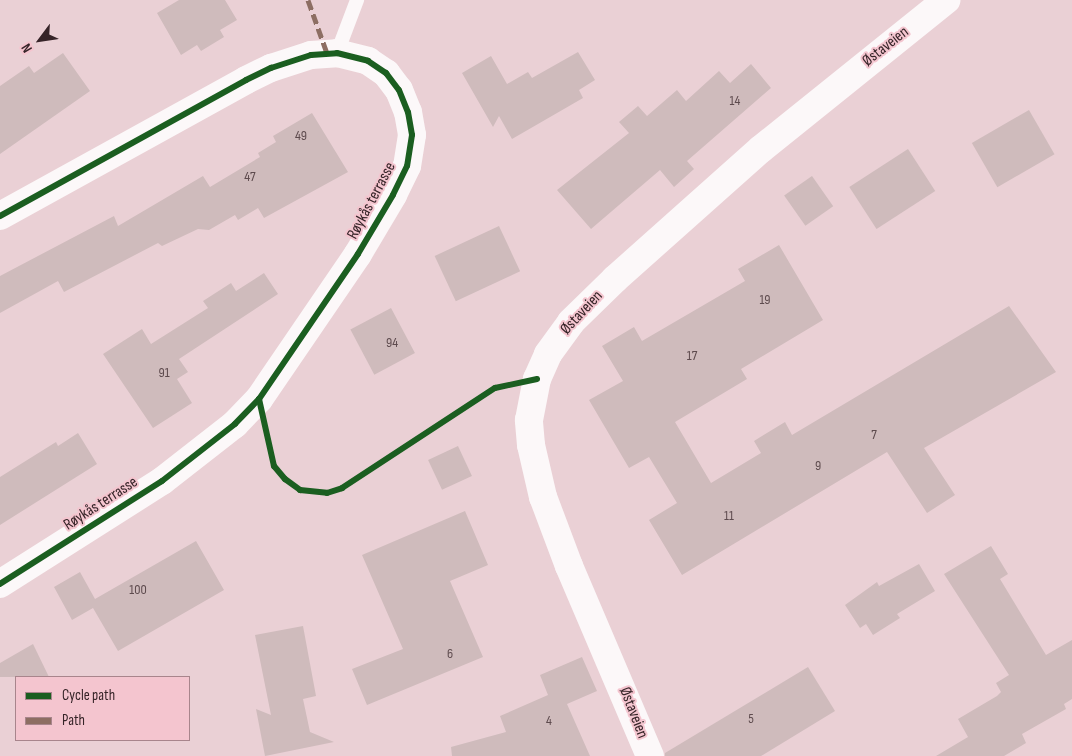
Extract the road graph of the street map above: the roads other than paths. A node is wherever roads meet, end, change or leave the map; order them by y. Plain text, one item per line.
1 (357, 0) edge
2 (946, 0) edge
3 (337, 53) junction
4 (0, 216) edge
5 (0, 584) edge
6 (650, 756) edge

1 - 3 lane
2 - 6 street, Østaveien
3 - 4 street, Røykås terrasse
3 - 5 street, Røykås terrasse

